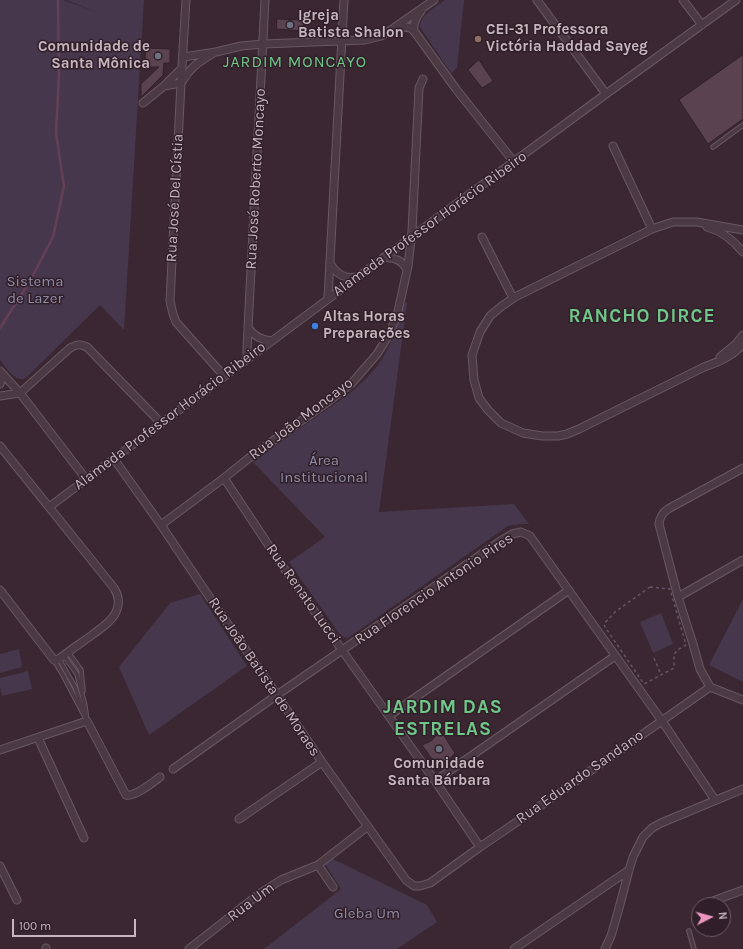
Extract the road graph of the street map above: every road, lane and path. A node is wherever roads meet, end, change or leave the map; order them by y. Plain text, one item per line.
1 (186, 0) edge
2 (265, 0) edge
3 (344, 0) edge
4 (434, 0) edge
5 (537, 0) edge
6 (683, 0) edge
7 (736, 0) edge
8 (424, 8) junction
9 (702, 25) junction
10 (414, 31) junction
11 (388, 32) junction
12 (342, 41) junction
13 (263, 44) junction
14 (216, 52) junction
15 (183, 57) junction
16 (182, 68) junction
17 (423, 79) dead end
18 (181, 83) junction
19 (164, 86) junction
20 (606, 94) junction
21 (180, 97) junction
22 (144, 103) dead end
23 (743, 126) edge
24 (613, 146) dead end
25 (713, 147) dead end
26 (514, 162) junction
27 (673, 222) junction
28 (652, 230) junction
29 (743, 230) edge
30 (410, 237) junction
31 (482, 237) dead end
32 (743, 252) edge
33 (384, 257) junction
34 (331, 265) junction
35 (407, 270) junction
36 (357, 277) junction
37 (328, 298) junction
38 (514, 298) junction
39 (248, 328) junction
40 (743, 335) edge
41 (271, 341) junction
42 (743, 344) edge
43 (248, 359) junction
44 (704, 367) junction
45 (0, 371) edge
46 (0, 376) edge
47 (224, 376) junction
48 (0, 384) edge
49 (20, 393) junction
50 (0, 396) edge
51 (161, 423) junction
52 (0, 446) edge
53 (114, 458) junction
54 (743, 468) edge
55 (224, 478) junction
56 (86, 480) junction
57 (49, 507) junction
58 (161, 525) junction
59 (743, 560) edge
60 (0, 590) edge
61 (569, 590) junction
62 (678, 597) junction
63 (342, 650) junction
64 (61, 656) junction
65 (616, 656) junction
66 (654, 658) dead end
67 (661, 675) junction
68 (710, 687) junction
69 (277, 695) junction
70 (743, 700) edge
71 (389, 716) junction
72 (662, 721) junction
73 (87, 722) junction
74 (38, 738) junction
75 (0, 750) edge
76 (322, 762) junction
77 (173, 769) dead end
78 (160, 777) dead end
79 (435, 781) junction
80 (743, 789) edge
81 (716, 800) junction
82 (239, 819) dead end
83 (368, 827) junction
84 (84, 838) dead end
85 (480, 847) junction
86 (318, 865) junction
87 (0, 866) edge
88 (628, 870) junction
89 (420, 886) joint
90 (333, 887) dead end
91 (743, 890) edge
92 (724, 897) edge
93 (17, 900) dead end
94 (689, 931) dead end
95 (190, 949) edge
96 (514, 949) edge
97 (604, 949) edge
98 (694, 949) edge

1 - 15 street, Rua José Del Cístia
2 - 13 street, Rua José Roberto Moncayo
3 - 12 street
4 - 8 street
5 - 20 street
6 - 9 street
7 - 9 street, Alameda Professor Horácio Ribeiro
8 - 10 street
8 - 11 street
9 - 20 street, Alameda Professor Horácio Ribeiro
10 - 11 street
10 - 26 street
11 - 12 street
12 - 13 street
12 - 34 street
13 - 14 street
13 - 39 street, Rua José Roberto Moncayo
14 - 15 street
14 - 18 street
15 - 16 street, Rua José Del Cístia
16 - 18 street, Rua José Del Cístia
16 - 19 street
17 - 30 street, Rua João Moncayo
18 - 19 street
18 - 21 street, Rua José Del Cístia
19 - 21 street
19 - 22 street
20 - 26 street, Alameda Professor Horácio Ribeiro
21 - 47 street, Rua José Del Cístia
23 - 25 lane
24 - 28 street
26 - 30 street, Alameda Professor Horácio Ribeiro
27 - 28 street
27 - 29 street
27 - 32 street
28 - 38 street
30 - 33 street, Alameda Professor Horácio Ribeiro
30 - 35 street, Rua João Moncayo
31 - 38 street
33 - 35 street
33 - 36 street, Alameda Professor Horácio Ribeiro
34 - 36 street
34 - 37 street
35 - 55 street, Rua João Moncayo
36 - 37 street, Alameda Professor Horácio Ribeiro
37 - 41 street, Alameda Professor Horácio Ribeiro
38 - 44 street
39 - 41 street
39 - 43 street, Rua José Roberto Moncayo
40 - 44 street
41 - 43 street, Alameda Professor Horácio Ribeiro
42 - 44 street
43 - 47 street, Alameda Professor Horácio Ribeiro
45 - 49 street
46 - 48 street
47 - 51 street, Alameda Professor Horácio Ribeiro
49 - 50 street
49 - 51 street
49 - 56 street
51 - 53 street, Alameda Professor Horácio Ribeiro
52 - 57 street
53 - 56 street, Alameda Professor Horácio Ribeiro
53 - 58 street, Rua João Batista de Moraes
54 - 62 street
55 - 58 street, Rua João Moncayo
55 - 63 street, Rua Renato Lucci
56 - 57 street, Alameda Professor Horácio Ribeiro
57 - 64 street
58 - 69 street, Rua João Batista de Moraes
59 - 62 street
60 - 64 street
61 - 63 street, Rua Florencio Antonio Pires
61 - 65 street, Rua Florencio Antonio Pires
61 - 71 street
62 - 68 street
63 - 69 street, Rua Florencio Antonio Pires
63 - 71 street, Rua Renato Lucci
64 - 73 lane
64 - 73 lane
65 - 72 street, Rua Florencio Antonio Pires
65 - 79 street
66 - 67 path
67 - 67 path
68 - 70 street
68 - 72 street, Rua Eduardo Sandano
69 - 76 street, Rua João Batista de Moraes
69 - 77 street, Rua Florencio Antonio Pires
71 - 79 street, Rua Renato Lucci
72 - 81 street, Rua Florencio Antonio Pires
72 - 85 street, Rua Eduardo Sandano
73 - 74 street
73 - 78 street
74 - 75 street
74 - 84 street
76 - 82 street
76 - 83 street, Rua João Batista de Moraes
79 - 85 street, Rua Renato Lucci
80 - 81 street
81 - 88 street
83 - 86 street, Rua Um
83 - 89 street, Rua João Batista de Moraes
85 - 89 street, Rua Eduardo Sandano
86 - 90 street
86 - 95 street, Rua Um
87 - 93 street
88 - 96 street
88 - 97 street
91 - 92 street
94 - 98 lane

